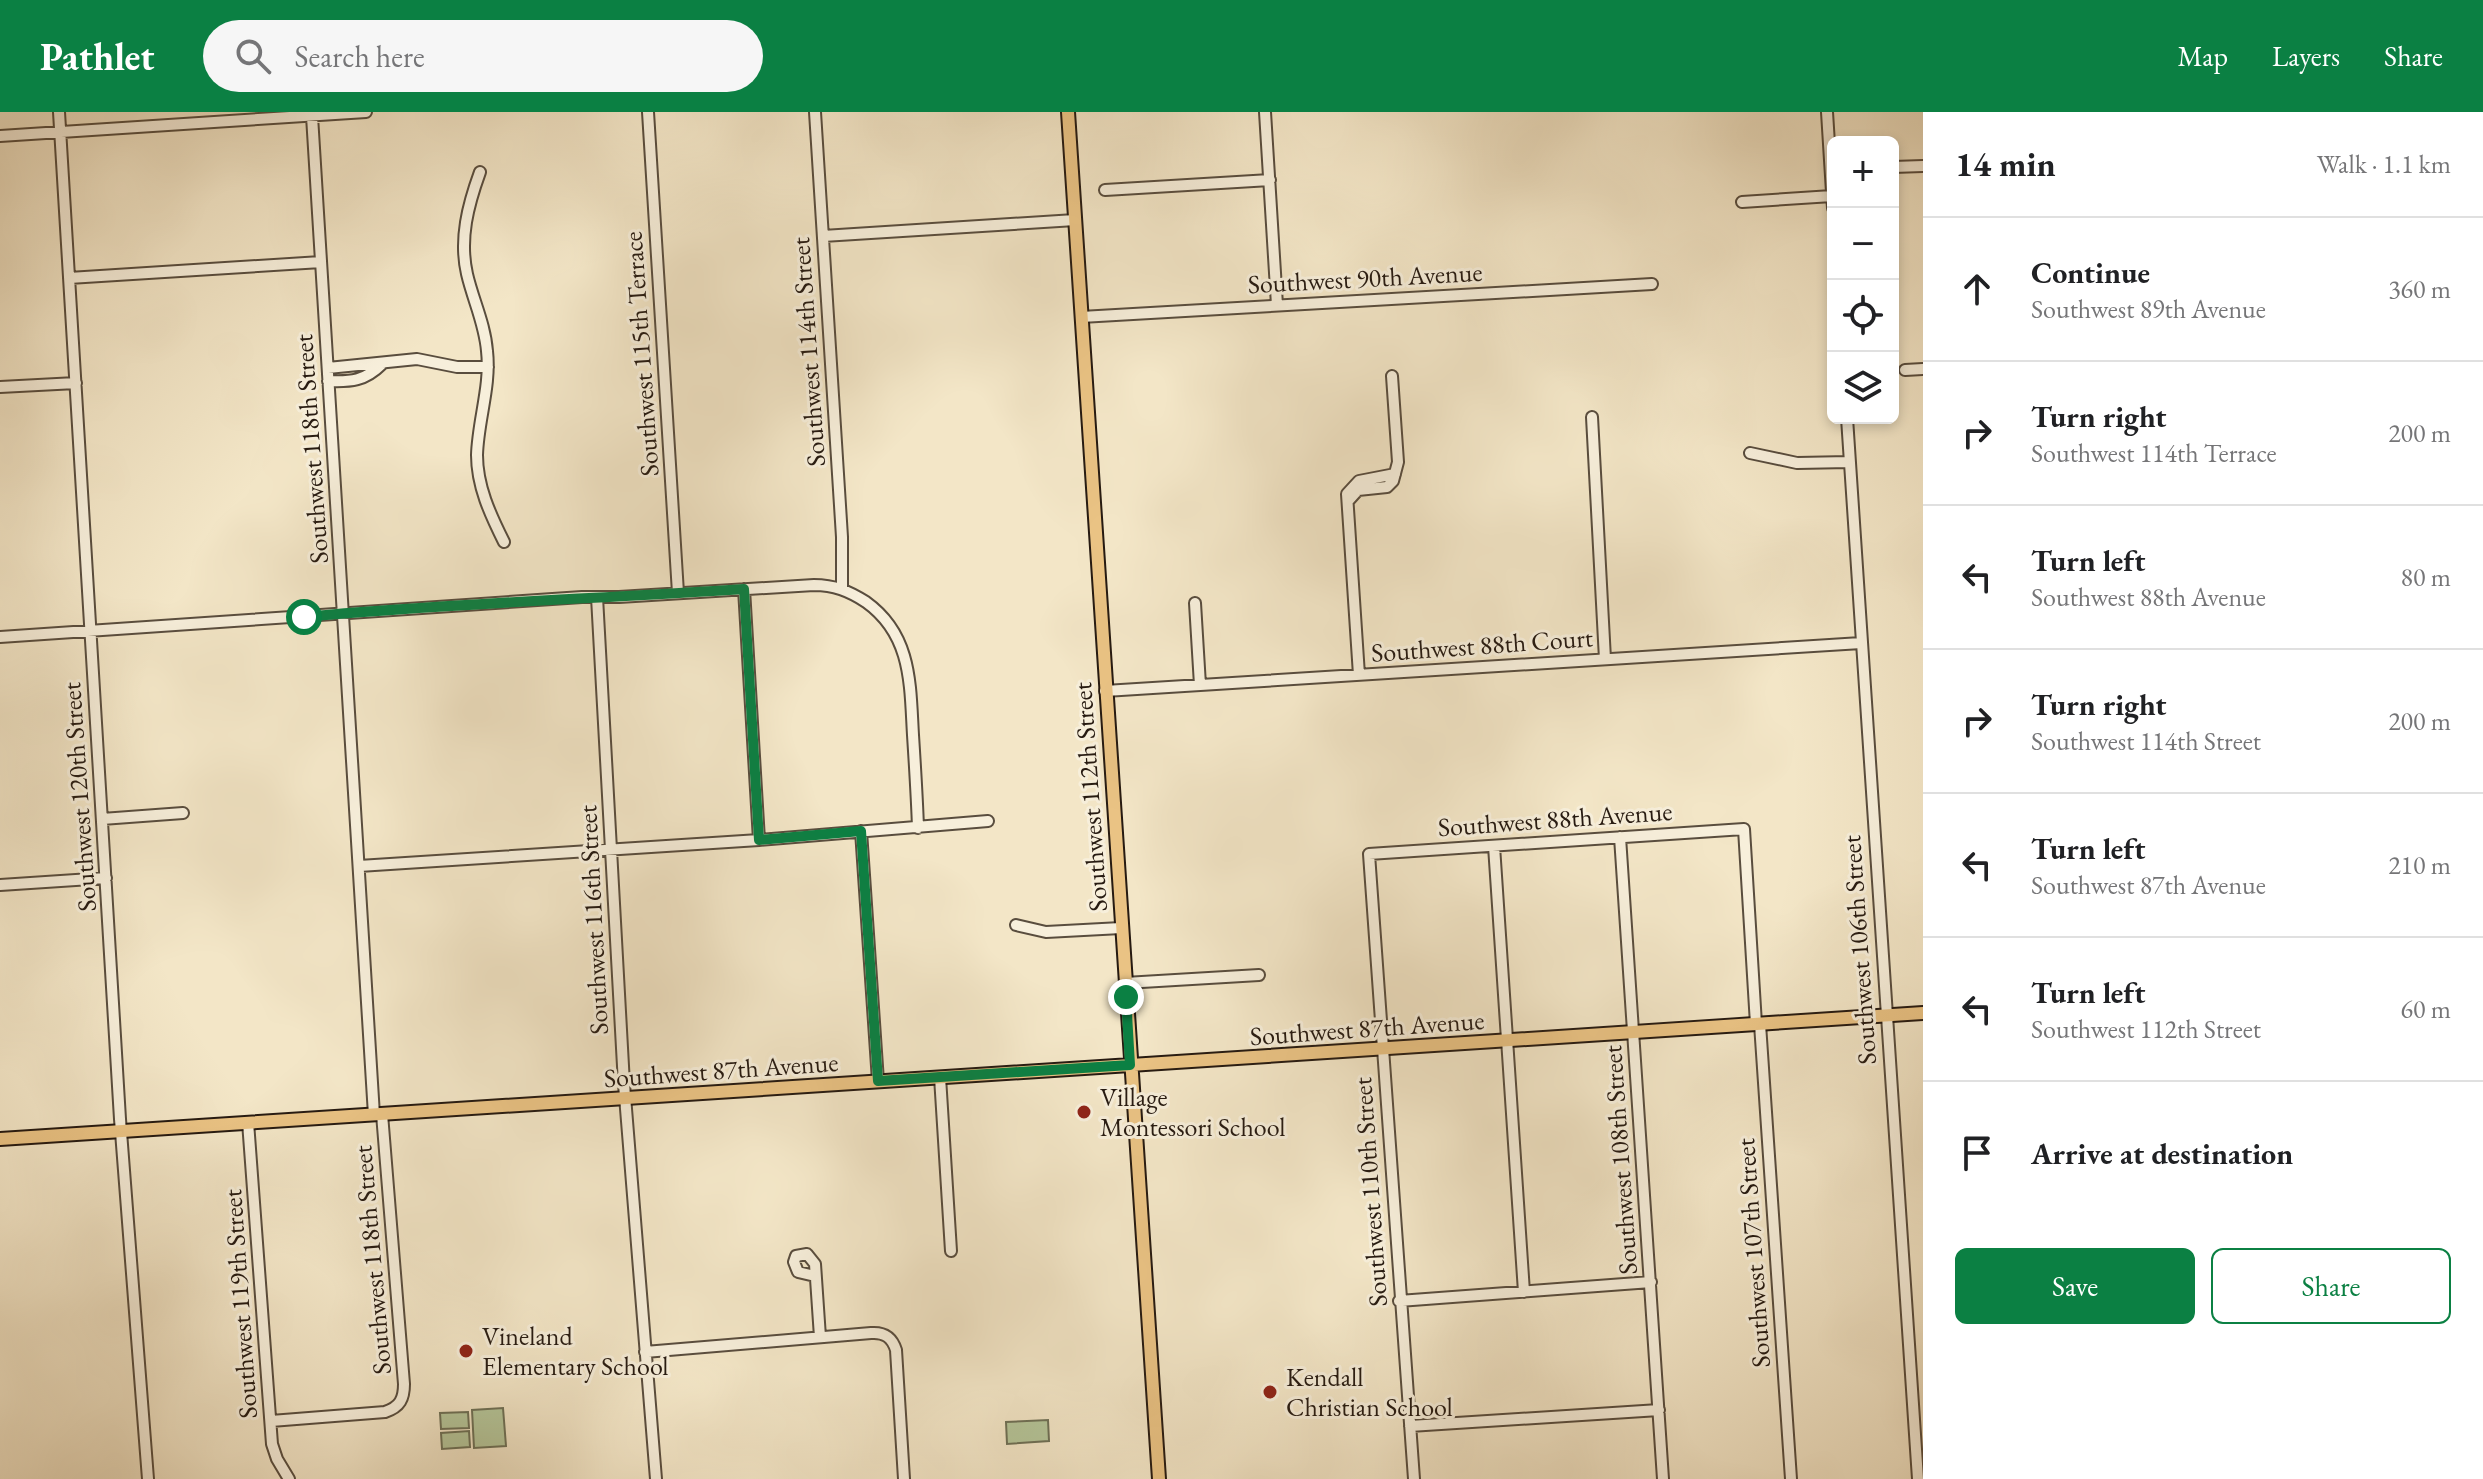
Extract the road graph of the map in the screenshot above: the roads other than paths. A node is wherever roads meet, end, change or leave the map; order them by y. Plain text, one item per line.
1 (59, 112) edge
2 (366, 112) edge
3 (648, 112) edge
4 (815, 112) edge
5 (1068, 112) edge
6 (1265, 112) edge
7 (1827, 112) edge
8 (237, 116) edge
9 (312, 116) junction
10 (61, 132) junction
11 (0, 136) edge
12 (1828, 136) edge
13 (1923, 166) edge
14 (1899, 167) edge
15 (480, 172) dead end
16 (1270, 180) junction
17 (1105, 190) dead end
18 (1827, 196) edge
19 (1742, 202) dead end
20 (1075, 220) junction
21 (823, 236) junction
22 (321, 262) junction
23 (69, 278) junction
24 (1652, 284) dead end
25 (1277, 305) junction
26 (1081, 317) junction
27 (382, 364) junction
28 (488, 367) junction
29 (328, 368) junction
30 (1923, 369) edge
31 (1905, 370) dead end
32 (1392, 376) dead end
33 (328, 381) junction
34 (76, 383) junction
35 (0, 387) edge
36 (1592, 417) dead end
37 (1847, 424) edge
38 (1750, 453) dead end
39 (1849, 462) junction
40 (504, 542) dead end
41 (744, 589) junction
42 (842, 589) junction
43 (678, 593) junction
44 (597, 597) junction
45 (1195, 603) dead end
46 (342, 613) junction
47 (91, 631) junction
48 (0, 637) edge
49 (1861, 643) junction
50 (1605, 659) junction
51 (1359, 675) junction
52 (1200, 685) junction
53 (1105, 691) junction
54 (183, 813) dead end
55 (102, 819) junction
56 (988, 821) dead end
57 (918, 828) junction
58 (1744, 829) joint
59 (861, 831) junction
60 (1620, 837) junction
61 (759, 840) junction
62 (1494, 846) junction
63 (611, 850) junction
64 (1369, 854) joint
65 (359, 866) junction
66 (106, 878) junction
67 (0, 885) edge
68 (1016, 925) dead end
69 (1121, 928) junction
70 (1259, 975) dead end
71 (1125, 983) junction
72 (1923, 1013) edge
73 (1886, 1016) junction
74 (1758, 1024) junction
75 (1633, 1032) junction
76 (1507, 1040) junction
77 (1384, 1048) junction
78 (1130, 1065) junction
79 (940, 1077) junction
80 (878, 1081) junction
81 (625, 1098) junction
82 (378, 1114) junction
83 (248, 1122) junction
84 (121, 1131) junction
85 (0, 1139) edge
86 (951, 1251) dead end
87 (815, 1276) dead end
88 (1651, 1282) junction
89 (1524, 1292) junction
90 (1399, 1301) junction
91 (820, 1337) junction
92 (645, 1352) junction
93 (1659, 1410) junction
94 (271, 1421) junction
95 (1410, 1426) junction
96 (148, 1479) edge
97 (289, 1479) edge
98 (656, 1479) edge
99 (904, 1479) edge
100 (1159, 1479) edge
101 (1414, 1479) edge
102 (1663, 1479) edge
103 (1791, 1479) edge
104 (1918, 1479) edge

1 - 10 street, Southwest 120th Street
2 - 9 street
3 - 43 street, Southwest 115th Terrace
4 - 21 street, Southwest 114th Street
5 - 20 main road, Southwest 112th Street
6 - 16 street
7 - 12 street
8 - 9 street
8 - 10 street
9 - 22 street, Southwest 118th Street
10 - 11 street
10 - 23 street, Southwest 120th Street
13 - 14 street
15 - 28 street
16 - 17 street
16 - 25 street
18 - 19 street
20 - 21 street
20 - 26 main road, Southwest 112th Street
21 - 42 street, Southwest 114th Street
22 - 23 street
22 - 29 street, Southwest 118th Street
23 - 34 street, Southwest 120th Street
24 - 25 street, Southwest 90th Avenue
25 - 26 street, Southwest 90th Avenue
26 - 53 main road, Southwest 112th Street
27 - 28 street
27 - 29 street
27 - 33 street
28 - 40 street
29 - 33 street, Southwest 118th Street
30 - 31 street
32 - 51 street
33 - 46 street, Southwest 118th Street
34 - 35 street
34 - 47 street, Southwest 120th Street
36 - 50 street
37 - 39 street, Southwest 106th Street
38 - 39 street
39 - 49 street, Southwest 106th Street
41 - 42 street
41 - 43 street
41 - 61 street
42 - 57 street
43 - 44 street
44 - 46 street
44 - 63 street, Southwest 116th Street
45 - 52 street
46 - 47 street
46 - 65 street, Southwest 118th Street
47 - 48 street
47 - 55 street, Southwest 120th Street
49 - 50 street, Southwest 88th Court
49 - 73 street, Southwest 106th Street
50 - 51 street, Southwest 88th Court
51 - 52 street, Southwest 88th Court
52 - 53 street, Southwest 88th Court
53 - 69 main road, Southwest 112th Street
54 - 55 street
55 - 66 street, Southwest 120th Street
56 - 57 street
57 - 59 street
58 - 60 street, Southwest 88th Avenue
58 - 74 street, Southwest 107th Street
59 - 61 street
59 - 80 street
60 - 62 street, Southwest 88th Avenue
60 - 75 street, Southwest 108th Street
61 - 63 street
62 - 64 street, Southwest 88th Avenue
62 - 76 street
63 - 65 street
63 - 81 street, Southwest 116th Street
64 - 77 street, Southwest 110th Street
65 - 82 street, Southwest 118th Street
66 - 67 street
66 - 84 street, Southwest 120th Street
68 - 69 street
69 - 71 main road, Southwest 112th Street
70 - 71 street
71 - 78 main road, Southwest 112th Street
72 - 73 main road, Southwest 87th Avenue
73 - 74 main road, Southwest 87th Avenue
73 - 104 street, Southwest 106th Street
74 - 75 main road, Southwest 87th Avenue
74 - 103 street, Southwest 107th Street
75 - 76 main road, Southwest 87th Avenue
75 - 88 street, Southwest 108th Street
76 - 77 main road, Southwest 87th Avenue
76 - 89 street
77 - 78 main road, Southwest 87th Avenue
77 - 90 street, Southwest 110th Street
78 - 79 main road, Southwest 87th Avenue
78 - 100 main road, Southwest 112th Street
79 - 80 main road, Southwest 87th Avenue
79 - 86 street
80 - 81 main road, Southwest 87th Avenue
81 - 82 main road, Southwest 87th Avenue
81 - 92 street, Southwest 116th Street
82 - 83 main road, Southwest 87th Avenue
82 - 94 street, Southwest 118th Street
83 - 84 main road, Southwest 87th Avenue
83 - 94 street, Southwest 119th Street
84 - 85 main road, Southwest 87th Avenue
84 - 96 street, Southwest 120th Street
87 - 91 street
88 - 89 street
88 - 93 street, Southwest 108th Street
89 - 90 street
90 - 95 street, Southwest 110th Street
91 - 92 street
91 - 99 street
92 - 98 street, Southwest 116th Street
93 - 95 street
93 - 102 street, Southwest 108th Street
94 - 97 street, Southwest 119th Street
95 - 101 street, Southwest 110th Street

